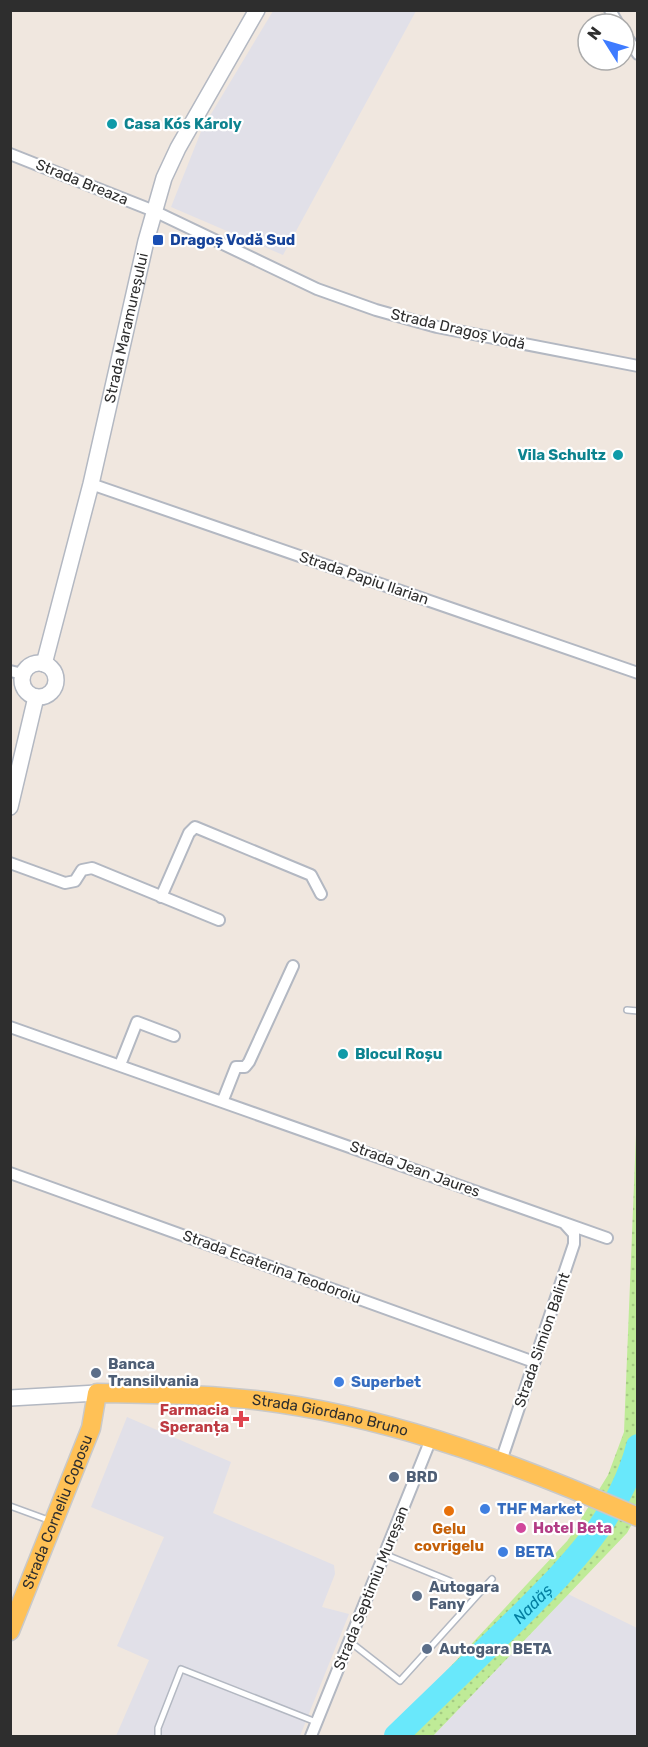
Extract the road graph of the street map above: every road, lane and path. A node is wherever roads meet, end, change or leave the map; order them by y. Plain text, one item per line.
1 (256, 10) edge
2 (10, 154) edge
3 (154, 211) junction
4 (638, 366) edge
5 (91, 484) junction
6 (44, 664) junction
7 (17, 672) edge
8 (638, 673) edge
9 (36, 697) junction
10 (10, 807) edge
11 (10, 863) edge
12 (321, 894) dead end
13 (161, 897) junction
14 (219, 920) dead end
15 (293, 966) dead end
16 (627, 1010) dead end
17 (638, 1011) edge
18 (10, 1027) edge
19 (174, 1036) dead end
20 (120, 1065) junction
21 (223, 1100) junction
22 (10, 1173) edge
23 (562, 1222) junction
24 (608, 1238) dead end
25 (534, 1362) junction
26 (97, 1393) junction
27 (10, 1398) edge
28 (431, 1439) junction
29 (501, 1461) junction
30 (10, 1506) edge
31 (637, 1517) edge
32 (55, 1522) junction
33 (384, 1554) junction
34 (492, 1579) dead end
35 (450, 1581) dead end
36 (15, 1606) edge
37 (10, 1631) edge
38 (349, 1641) junction
39 (317, 1722) junction
40 (158, 1737) edge
41 (311, 1737) edge

1 - 3 main road, Strada Maramureșului
2 - 3 street, Strada Breaza
3 - 4 street, Strada Dragoș Vodă
3 - 5 main road, Strada Maramureșului
5 - 6 main road, Strada Maramureșului
5 - 8 street, Strada Papiu Ilarian
6 - 7 main road
6 - 9 main road
7 - 9 main road
9 - 10 main road
11 - 13 street
12 - 13 street
13 - 14 street
15 - 21 street
16 - 17 lane
18 - 20 street, Strada Jean Jaures
19 - 20 street
20 - 21 street, Strada Jean Jaures
21 - 23 street, Strada Jean Jaures
22 - 25 street, Strada Ecaterina Teodoroiu
23 - 24 street, Strada Jean Jaures
23 - 25 street, Strada Simion Balint
25 - 29 street, Strada Simion Balint
26 - 27 main road, Strada Giordano Bruno
26 - 28 main road, Strada Giordano Bruno
26 - 32 main road, Strada Corneliu Coposu
28 - 29 main road, Strada Giordano Bruno
28 - 33 street, Strada Septimiu Mureșan
29 - 31 main road, Strada Giordano Bruno
30 - 32 lane
32 - 36 main road, Strada Corneliu Coposu
33 - 35 lane
33 - 38 street, Strada Septimiu Mureșan
34 - 38 lane
36 - 37 main road, Strada Corneliu Coposu
38 - 39 street, Strada Septimiu Mureșan
39 - 40 lane
39 - 41 street, Strada Septimiu Mureșan

